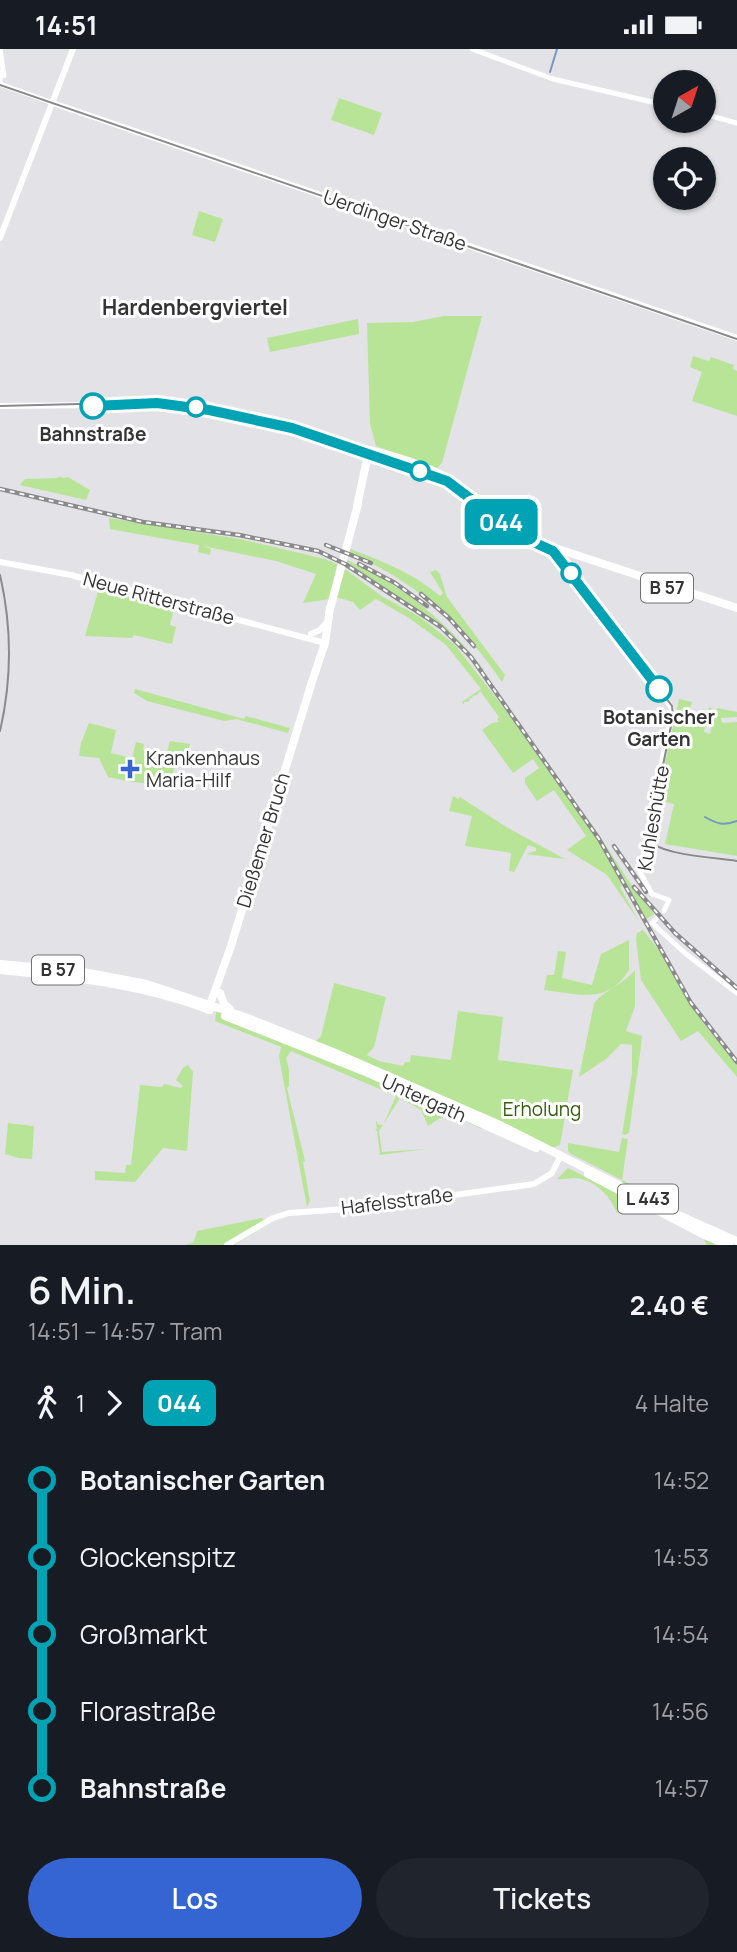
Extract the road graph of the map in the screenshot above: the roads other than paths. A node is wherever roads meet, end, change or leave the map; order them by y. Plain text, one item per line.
1 (0, 49) edge
2 (472, 49) edge
3 (71, 51) edge
4 (0, 72) edge
5 (2, 85) edge
6 (653, 102) edge
7 (53, 103) junction
8 (716, 117) edge
9 (737, 123) edge
10 (0, 238) edge
11 (737, 338) edge
12 (0, 406) edge
13 (370, 454) junction
14 (385, 462) junction
15 (367, 471) junction
16 (442, 478) junction
17 (357, 506) junction
18 (557, 551) junction
19 (0, 562) edge
20 (330, 608) junction
21 (737, 610) edge
22 (247, 622) junction
23 (326, 623) junction
24 (311, 634) junction
25 (324, 640) junction
26 (664, 911) dead end
27 (654, 921) dead end
28 (230, 949) junction
29 (0, 963) edge
30 (0, 970) edge
31 (116, 977) junction
32 (107, 981) junction
33 (220, 993) junction
34 (737, 993) edge
35 (211, 1008) junction
36 (245, 1017) junction
37 (560, 1157) junction
38 (737, 1241) edge
39 (227, 1245) edge
40 (729, 1245) edge

1 - 5 street
2 - 6 street
3 - 7 main road
4 - 5 street
5 - 7 street
7 - 10 main road
7 - 11 main road, Uerdinger Straße
8 - 9 street
12 - 13 main road
13 - 14 main road, B 57
13 - 15 main road
13 - 16 main road, B 57
13 - 17 main road
14 - 15 main road
14 - 16 main road, B 57
15 - 17 main road
16 - 18 main road, B 57
17 - 20 main road
18 - 21 main road, B 57
18 - 26 street, Kuhleshütte
19 - 22 main road, Neue Ritterstraße
20 - 23 main road
20 - 25 main road
22 - 24 main road, Neue Ritterstraße
22 - 25 main road, Neue Ritterstraße
23 - 24 main road
23 - 25 main road
24 - 25 main road, Neue Ritterstraße
25 - 28 main road, Dießemer Bruch
27 - 34 street
28 - 33 main road, Dießemer Bruch
28 - 35 main road, Dießemer Bruch
29 - 31 main road, Untergath / B 57
30 - 32 main road, Untergath / B 57
31 - 32 main road, Untergath / B 57
31 - 35 main road, Untergath / B 57
32 - 35 main road, Untergath / B 57
33 - 35 main road, Dießemer Bruch
33 - 36 main road, Untergath
35 - 36 main road, Untergath
35 - 37 main road, Untergath
36 - 37 main road, Untergath
37 - 38 main road, Untergath / L 443
37 - 39 main road, Hafelsstraße
37 - 40 main road, Untergath / L 443

